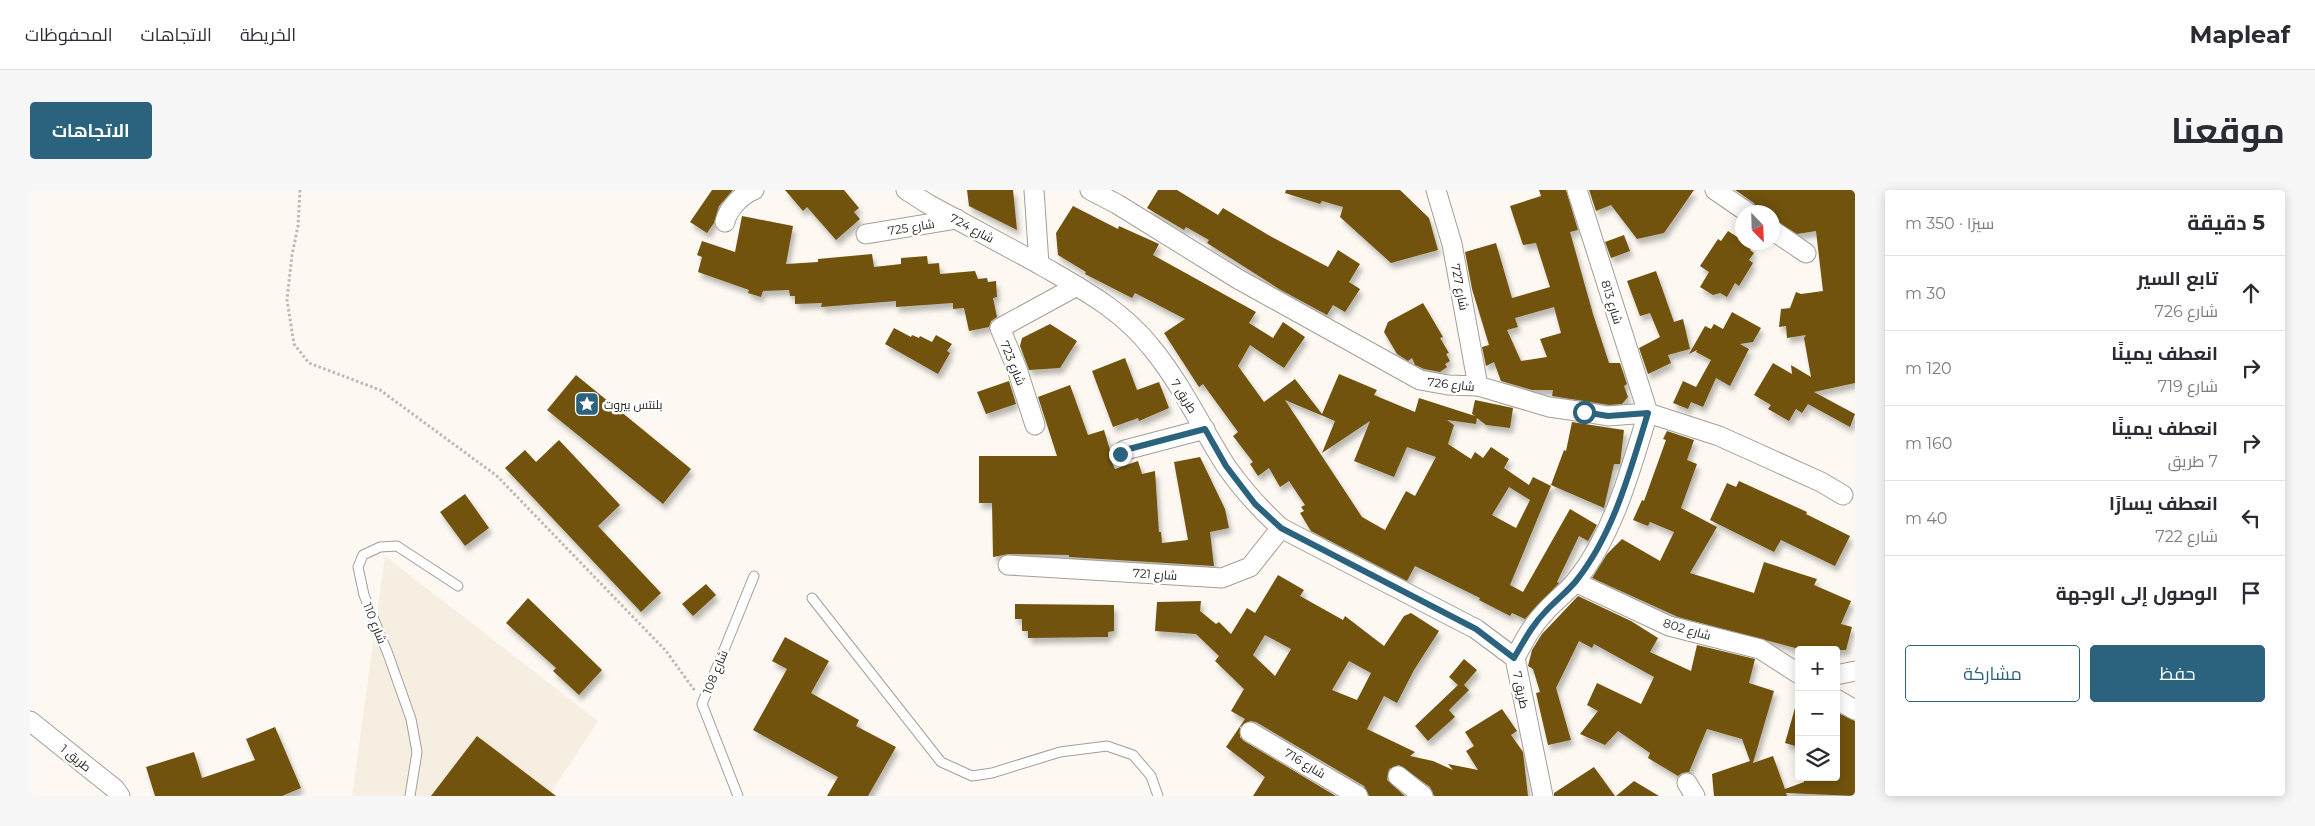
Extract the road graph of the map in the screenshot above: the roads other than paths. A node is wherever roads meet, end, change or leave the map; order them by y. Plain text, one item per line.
1 (754, 190) edge
2 (906, 190) edge
3 (1034, 190) edge
4 (1090, 190) edge
5 (1436, 190) edge
6 (1577, 190) edge
7 (1715, 190) edge
8 (1120, 197) edge
9 (1737, 205) edge
10 (957, 219) junction
11 (725, 222) dead end
12 (866, 234) dead end
13 (1780, 235) edge
14 (1806, 253) dead end
15 (1040, 264) junction
16 (1077, 286) junction
17 (1478, 386) junction
18 (1648, 413) junction
19 (1035, 425) dead end
20 (1205, 429) junction
21 (1120, 454) dead end
22 (1843, 495) dead end
23 (1281, 528) junction
24 (1008, 565) dead end
25 (754, 576) dead end
26 (1575, 582) junction
27 (458, 586) dead end
28 (812, 598) dead end
29 (1514, 658) junction
30 (1795, 671) edge
31 (1855, 671) edge
32 (1840, 674) edge
33 (1840, 701) edge
34 (1855, 710) edge
35 (30, 720) edge
36 (1250, 732) dead end
37 (1398, 776) dead end
38 (120, 796) edge
39 (410, 796) edge
40 (738, 796) edge
41 (1158, 796) edge
42 (1358, 796) edge
43 (1423, 796) edge
44 (1543, 796) edge

1 - 11 street
2 - 10 street, شارع 724
3 - 15 street
4 - 8 street, شارع 726
5 - 17 street, شارع 727
6 - 18 street, شارع 813
7 - 9 street
8 - 17 street, شارع 726
10 - 12 street, شارع 725
10 - 15 street, شارع 724
13 - 14 street
15 - 16 street, 7 طريق
16 - 19 street, شارع 723
16 - 20 street, 7 طريق
17 - 18 street, شارع 726
18 - 22 street, شارع 726
18 - 26 street
20 - 21 street
20 - 23 street, 7 طريق
23 - 24 street, شارع 721
23 - 29 street, 7 طريق
25 - 40 lane, شارع 108
26 - 29 street
26 - 30 street, شارع 802
27 - 39 lane, شارع 110
28 - 41 lane
29 - 44 street, 7 طريق
31 - 32 street
33 - 34 street
35 - 38 street, طريق 1
36 - 42 street, شارع 716
37 - 43 street

